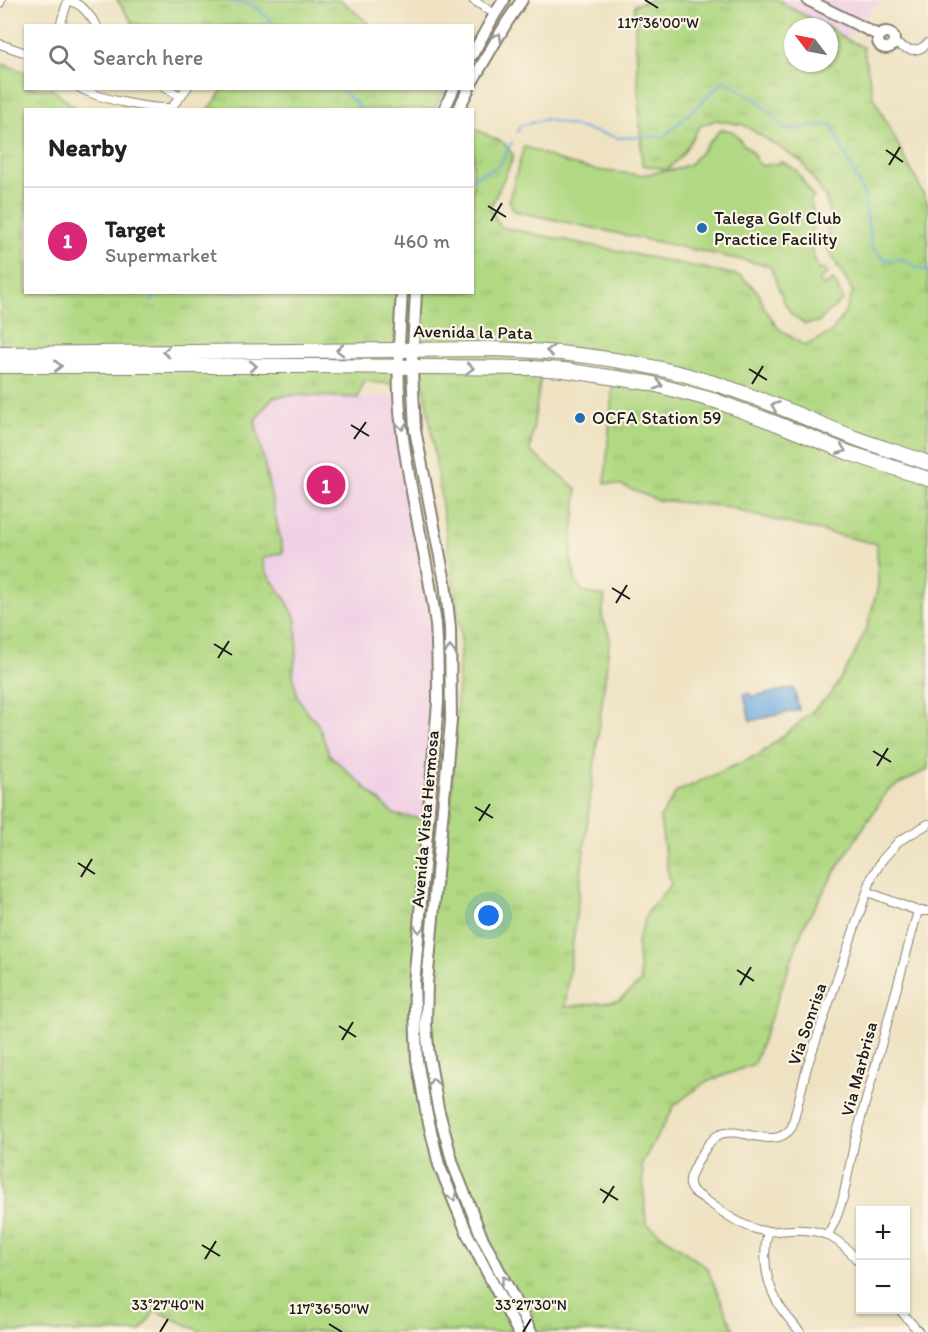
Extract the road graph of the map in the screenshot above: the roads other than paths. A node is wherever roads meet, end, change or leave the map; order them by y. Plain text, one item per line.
1 (68, 0) edge
2 (473, 0) edge
3 (504, 0) edge
4 (522, 0) edge
5 (808, 0) edge
6 (495, 14) junction
7 (61, 24) edge
8 (96, 24) edge
9 (893, 43) joint
10 (928, 43) edge
11 (0, 44) edge
12 (474, 51) edge
13 (24, 52) edge
14 (474, 79) edge
15 (84, 90) edge
16 (169, 90) edge
17 (186, 90) edge
18 (453, 90) edge
19 (468, 90) edge
20 (181, 96) junction
21 (160, 108) edge
22 (171, 108) edge
23 (445, 108) edge
24 (459, 108) edge
25 (402, 294) edge
26 (416, 294) edge
27 (405, 349) junction
28 (0, 354) edge
29 (0, 366) edge
30 (405, 368) junction
31 (928, 463) edge
32 (928, 479) edge
33 (928, 824) edge
34 (868, 892) junction
35 (918, 910) junction
36 (928, 911) edge
37 (768, 1231) junction
38 (828, 1235) junction
39 (858, 1260) edge
40 (903, 1314) edge
41 (518, 1332) edge
42 (531, 1332) edge
43 (800, 1332) edge
44 (919, 1332) edge

1 - 7 street
1 - 8 street
2 - 6 street
3 - 6 main road
14 -> 4 main road
5 - 9 main road
6 - 12 main road
9 - 10 street
11 - 13 street
15 - 21 street
16 - 20 street
17 - 20 street
18 - 23 main road
19 - 24 main road
20 - 22 street
25 - 27 main road, Avenida Vista Hermosa
26 - 27 main road, Avenida Vista Hermosa
27 -> 28 highway, Avenida la Pata
27 - 30 main road, Avenida Vista Hermosa
31 -> 27 highway, Avenida la Pata
29 -> 30 highway, Avenida la Pata
30 -> 32 highway, Avenida la Pata
30 -> 41 main road, Avenida Vista Hermosa
42 -> 30 main road, Avenida Vista Hermosa
33 - 34 street, Via Sonrisa
34 - 35 street
34 - 37 street, Via Sonrisa
35 - 36 street
35 - 38 street, Via Marbrisa
37 - 38 street
37 - 43 street
38 - 39 street
40 - 44 street

